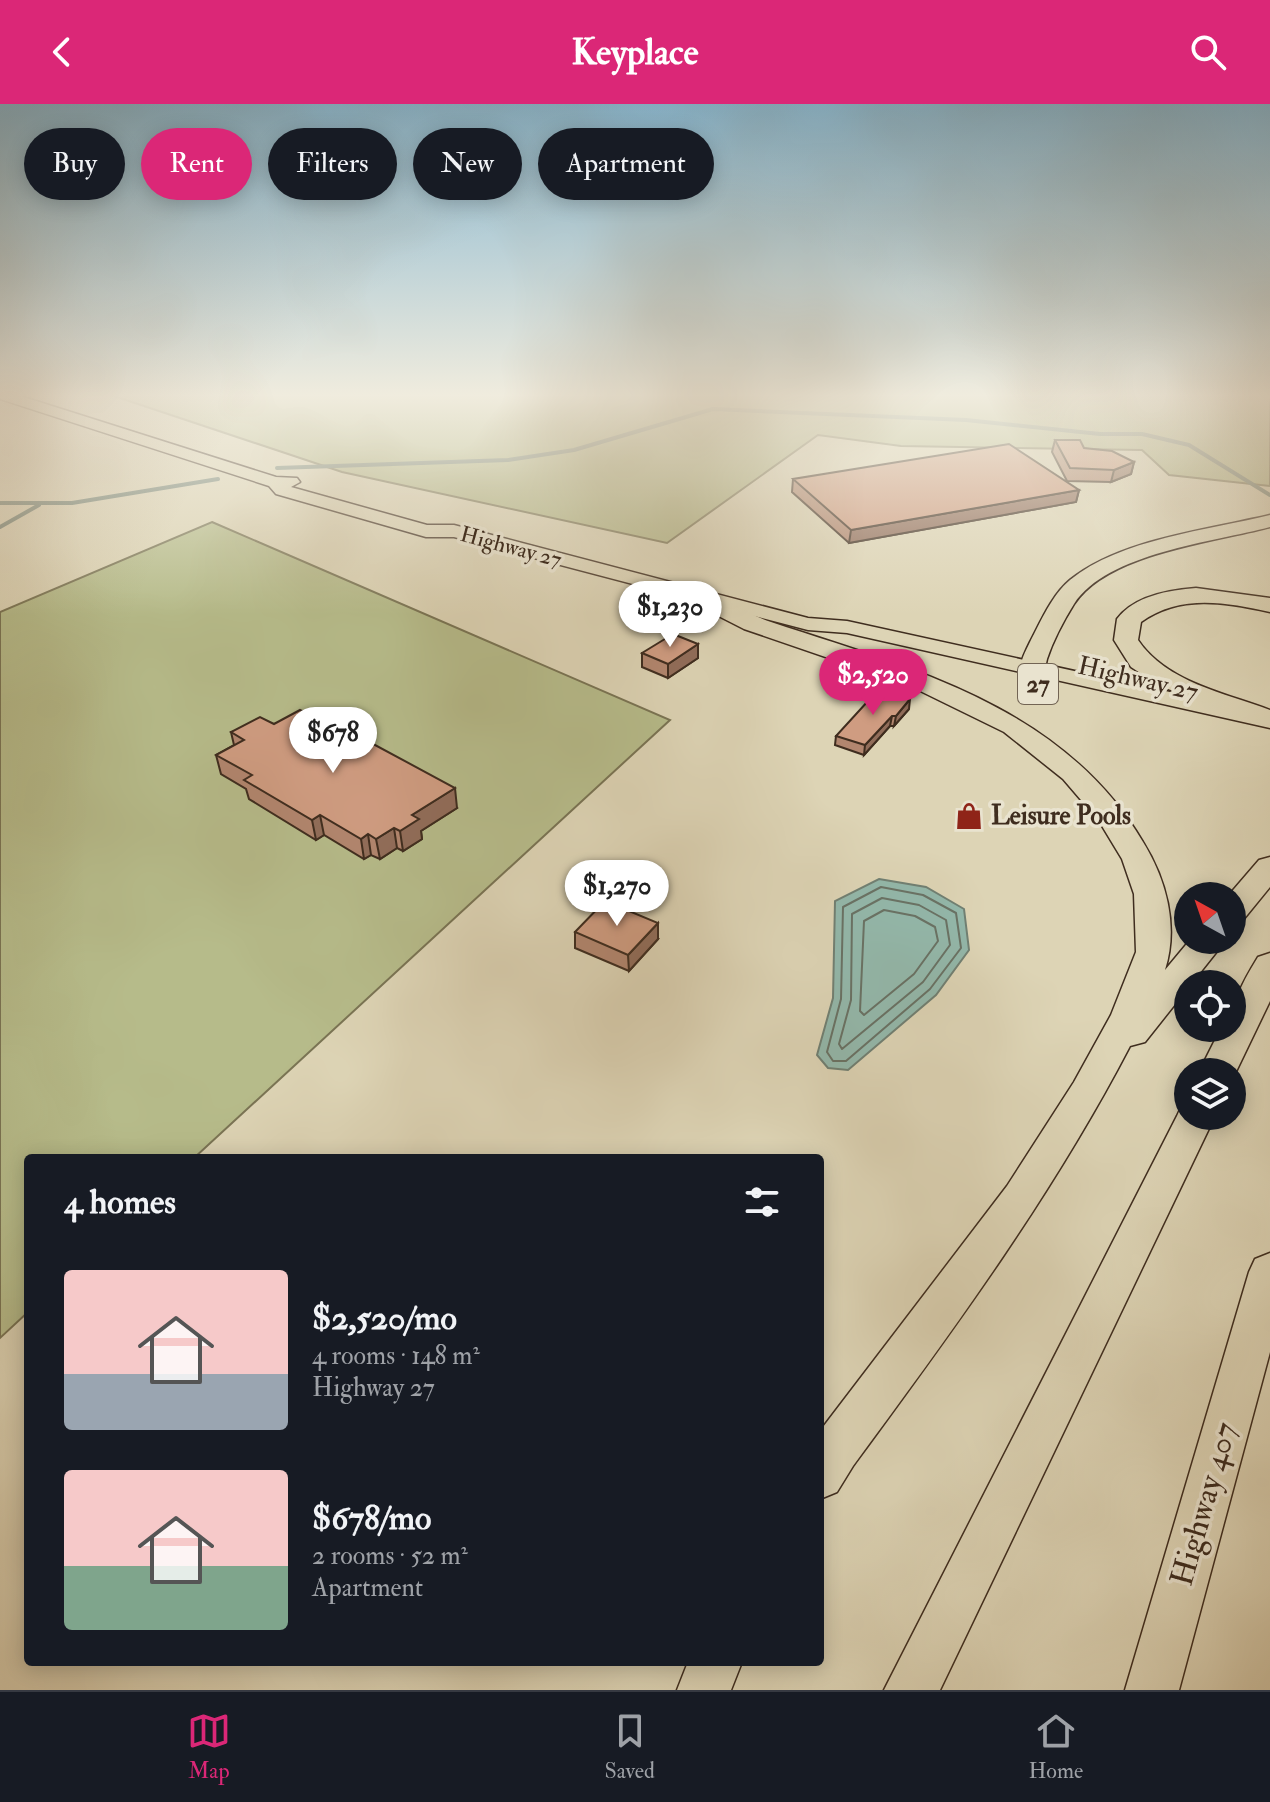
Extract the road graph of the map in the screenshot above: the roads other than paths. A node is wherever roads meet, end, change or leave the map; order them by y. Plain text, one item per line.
1 (228, 467) edge
2 (1270, 521) edge
3 (699, 597) junction
4 (1270, 605) edge
5 (1032, 675) junction
6 (1270, 720) edge
7 (1270, 738) edge
8 (1270, 867) edge
9 (1246, 895) edge
10 (1197, 954) edge
11 (1270, 965) edge
12 (1225, 1058) edge
13 (1100, 1072) junction
14 (1189, 1130) edge
15 (1270, 1272) edge
16 (824, 1468) edge
17 (713, 1666) edge
18 (704, 1690) edge
19 (911, 1690) edge
20 (1152, 1690) edge

1 - 3 main road, Highway 27 / 27
2 - 5 highway
3 - 5 main road, Highway 27 / 27
3 - 13 highway
4 - 6 highway
5 - 6 main road, Highway 27 / 27
5 - 7 main road, Highway 27 / 27
8 - 9 highway
10 - 13 highway
11 - 12 highway
13 - 16 highway
14 - 19 highway
15 - 20 highway, Highway 407
17 - 18 highway

